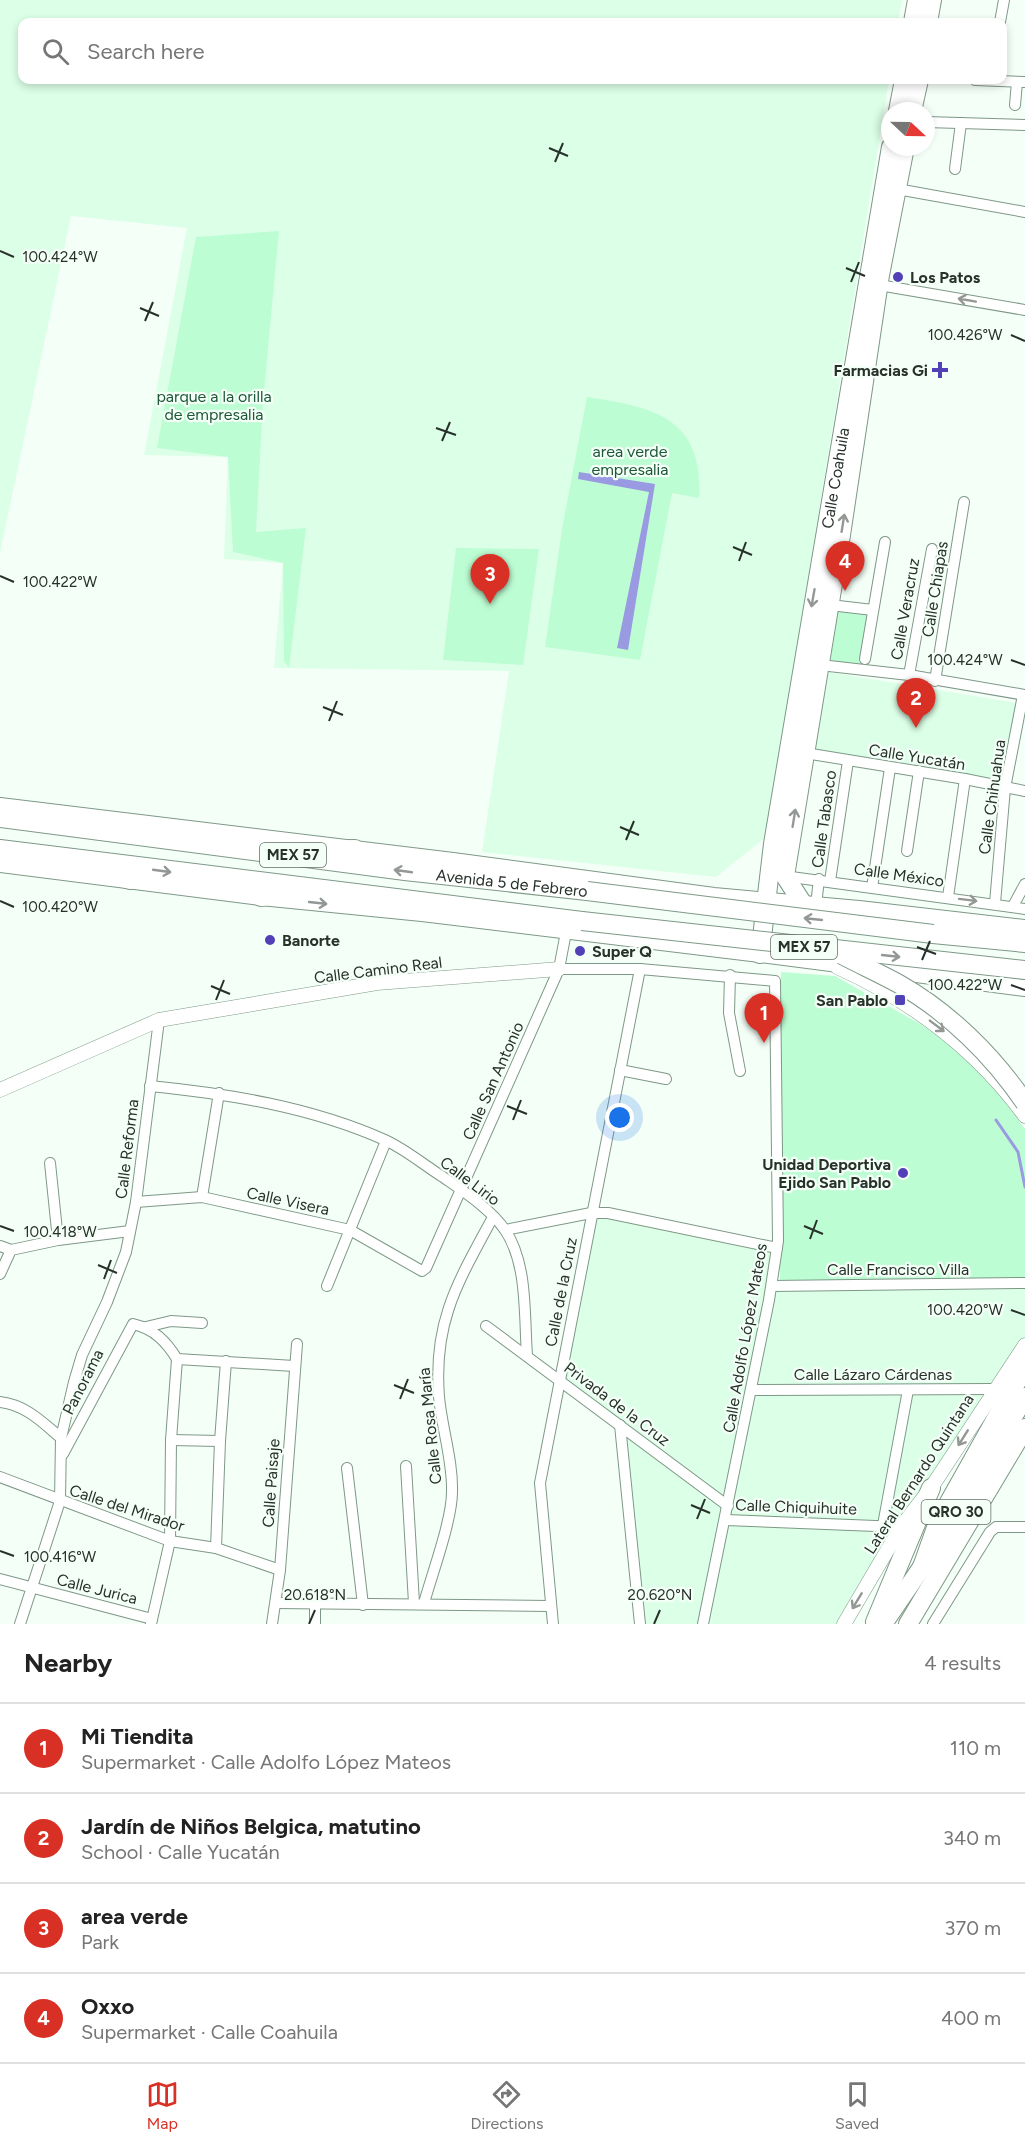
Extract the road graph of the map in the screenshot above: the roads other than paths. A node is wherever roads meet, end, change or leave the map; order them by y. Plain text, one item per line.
1 (917, 0) edge
2 (932, 0) edge
3 (941, 0) edge
4 (1004, 0) edge
5 (914, 18) edge
6 (929, 18) edge
7 (938, 18) edge
8 (1001, 18) edge
9 (1021, 82) edge
10 (902, 84) edge
11 (918, 84) edge
12 (899, 102) edge
13 (914, 102) edge
14 (1015, 105) dead end
15 (935, 122) edge
16 (960, 123) junction
17 (1025, 125) edge
18 (889, 156) edge
19 (903, 156) edge
20 (955, 169) dead end
21 (897, 189) junction
22 (1025, 212) edge
23 (879, 285) junction
24 (1025, 310) edge
25 (964, 502) dead end
26 (885, 542) dead end
27 (932, 549) dead end
28 (830, 604) junction
29 (873, 610) junction
30 (865, 659) dead end
31 (820, 665) junction
32 (909, 675) junction
33 (935, 681) junction
34 (1024, 695) edge
35 (805, 753) junction
36 (848, 761) junction
37 (890, 768) junction
38 (919, 771) junction
39 (965, 779) junction
40 (1005, 788) junction
41 (1025, 791) edge
42 (1, 810) edge
43 (0, 849) edge
44 (355, 849) junction
45 (907, 851) dead end
46 (275, 852) junction
47 (54, 856) junction
48 (0, 864) edge
49 (777, 875) junction
50 (130, 880) junction
51 (825, 880) junction
52 (1025, 884) edge
53 (311, 888) junction
54 (872, 888) junction
55 (261, 897) junction
56 (948, 897) junction
57 (767, 901) junction
58 (995, 903) junction
59 (810, 905) junction
60 (1013, 906) junction
61 (1025, 909) edge
62 (1025, 928) edge
63 (566, 932) junction
64 (1025, 943) edge
65 (760, 954) junction
66 (832, 958) junction
67 (559, 969) junction
68 (639, 969) junction
69 (1025, 970) edge
70 (730, 975) junction
71 (775, 981) joint
72 (1025, 988) edge
73 (159, 1020) junction
74 (620, 1070) junction
75 (740, 1071) dead end
76 (666, 1078) dead end
77 (150, 1086) junction
78 (0, 1090) edge
79 (219, 1092) junction
80 (1025, 1103) edge
81 (1025, 1116) edge
82 (386, 1141) junction
83 (50, 1163) dead end
84 (460, 1189) junction
85 (202, 1197) junction
86 (136, 1202) junction
87 (591, 1213) junction
88 (493, 1217) junction
89 (350, 1230) junction
90 (505, 1230) junction
91 (130, 1231) junction
92 (58, 1240) junction
93 (5, 1248) edge
94 (777, 1248) junction
95 (422, 1271) joint
96 (0, 1274) edge
97 (1025, 1283) edge
98 (327, 1286) dead end
99 (772, 1286) junction
100 (202, 1323) dead end
101 (486, 1326) dead end
102 (146, 1327) junction
103 (297, 1344) dead end
104 (1025, 1345) edge
105 (527, 1355) junction
106 (177, 1359) junction
107 (226, 1361) junction
108 (294, 1366) junction
109 (1025, 1367) edge
110 (560, 1380) junction
111 (751, 1390) junction
112 (908, 1390) junction
113 (1010, 1392) edge
114 (0, 1402) edge
115 (620, 1425) junction
116 (1025, 1429) edge
117 (61, 1438) junction
118 (171, 1440) junction
119 (220, 1441) junction
120 (63, 1454) junction
121 (406, 1466) dead end
122 (347, 1468) dead end
123 (0, 1477) edge
124 (931, 1488) junction
125 (60, 1501) junction
126 (728, 1506) junction
127 (726, 1520) junction
128 (884, 1525) junction
129 (901, 1527) junction
130 (1025, 1527) edge
131 (170, 1541) junction
132 (216, 1548) junction
133 (949, 1557) junction
134 (280, 1570) junction
135 (0, 1580) edge
136 (32, 1588) junction
137 (276, 1603) junction
138 (419, 1603) junction
139 (315, 1604) junction
140 (363, 1605) junction
141 (549, 1606) junction
142 (151, 1622) edge
143 (20, 1624) edge
144 (272, 1624) edge
145 (315, 1624) edge
146 (553, 1624) edge
147 (640, 1624) edge
148 (703, 1624) edge
149 (844, 1624) edge
150 (874, 1624) edge
151 (884, 1624) edge
152 (908, 1624) edge
153 (919, 1624) edge
154 (933, 1624) edge

1 - 5 main road
2 - 6 main road
3 - 7 street
4 - 8 street
9 - 14 street
10 - 12 main road
11 - 13 main road
15 - 16 street
16 - 17 street
16 - 20 street
18 -> 49 main road, Calle Coahuila
19 - 21 main road, Calle Coahuila
21 - 22 street
21 - 23 main road, Calle Coahuila
24 -> 23 street
28 -> 23 main road, Calle Coahuila
25 - 33 street, Calle Chiapas
26 - 29 street
27 - 32 street, Calle Veracruz
28 - 29 street
28 - 31 main road, Calle Coahuila
29 - 30 street
31 - 32 street
31 - 35 main road, Calle Coahuila
32 - 33 street
33 - 34 street
34 - 40 street, Calle Chihuahua
35 - 36 street, Calle Yucatán
49 -> 35 main road, Calle Coahuila
36 - 37 street, Calle Yucatán
36 - 51 street, Calle Tabasco
37 - 38 street, Calle Yucatán
37 - 54 street
38 - 39 street, Calle Yucatán
38 - 45 street
39 - 40 street, Calle Yucatán
39 - 56 street
40 - 41 street, Calle Yucatán
40 - 58 street, Calle Chihuahua
42 - 44 main road, Avenida 5 de Febrero
42 - 46 main road, Avenida 5 de Febrero / MEX 57
43 - 47 main road, Avenida 5 de Febrero / MEX 57
44 - 46 main road
44 - 57 main road, Avenida 5 de Febrero
64 -> 46 main road, Avenida 5 de Febrero / MEX 57, bridge
47 - 50 main road
47 -> 53 main road, Avenida 5 de Febrero / MEX 57
48 - 50 main road, Avenida 5 de Febrero
49 - 51 street, Calle México
49 - 57 main road, Calle Coahuila
49 - 59 main road
50 - 55 main road, Avenida 5 de Febrero
51 - 54 street, Calle México
51 - 59 street, Calle Tabasco
52 - 60 street
53 - 55 main road
53 - 66 main road, Avenida 5 de Febrero / MEX 57, bridge
54 - 56 street, Calle México
55 -> 63 main road, Avenida 5 de Febrero
56 -> 58 street, Calle México
57 - 59 main road, Avenida 5 de Febrero
57 - 65 main road, Calle Coahuila
58 - 60 street, Calle México
59 - 62 main road, Avenida 5 de Febrero
60 - 61 street, Calle México
63 - 65 main road, Avenida 5 de Febrero
63 - 67 street, Calle San Antonio
65 - 66 main road, Avenida 5 de Febrero
66 -> 69 main road, Avenida 5 de Febrero / MEX 57, bridge
66 - 72 main road, Avenida 5 de Febrero
66 - 80 main road, bridge
66 -> 81 street
67 - 68 street, Calle Camino Real
67 - 73 street, Calle Camino Real
67 - 84 street, Calle San Antonio
68 - 70 street, Calle Camino Real
68 - 74 street, Calle de la Cruz
70 - 71 street, Calle Camino Real
70 - 75 street
71 - 94 street, Calle Adolfo López Mateos
73 - 77 street, Calle Reforma
73 - 78 street, Calle Camino Real
74 - 76 street
74 - 87 street, Calle de la Cruz
77 - 79 street, Calle Lirio
77 - 86 street, Calle Reforma
79 - 82 street, Calle Lirio
79 - 85 street
82 - 84 street, Calle Lirio
82 - 89 street
83 - 92 street
84 - 88 street, Calle Lirio
84 - 95 street, Calle San Antonio
85 - 86 street, Calle Visera
85 - 89 street, Calle Visera
86 - 91 street, Calle Reforma
87 - 90 street, Calle Lirio
87 - 94 street, Calle Lirio
87 - 110 street, Calle de la Cruz
88 - 90 street, Calle Lirio
88 - 138 street, Calle Rosa María
89 - 95 street, Calle Visera
89 - 98 street
90 - 105 street
91 - 92 street
91 - 117 street, Calle Reforma
92 - 93 street
93 - 96 street
94 - 99 street, Calle Adolfo López Mateos
97 - 99 street, Calle Francisco Villa
99 - 111 street, Calle Adolfo López Mateos
100 - 102 street
101 - 105 street, Privada de la Cruz
102 - 106 street
102 - 120 street, Panorama
103 - 108 street, Calle Paisaje
104 - 113 street, Lateral Bernardo Quintana
105 - 110 street, Privada de la Cruz
106 - 107 street
106 - 118 street
107 - 108 street
107 - 119 street
108 - 134 street, Calle Paisaje
109 - 113 main road
110 - 115 street, Privada de la Cruz
110 - 141 street, Calle de la Cruz
111 - 112 street, Calle Lázaro Cárdenas
111 - 126 street, Calle Adolfo López Mateos
112 - 113 street, Calle Lázaro Cárdenas
112 - 128 street
113 -> 124 street, Lateral Bernardo Quintana
113 - 151 main road
114 - 117 street
115 - 126 street, Privada de la Cruz
115 - 147 street
116 - 133 main road, QRO 30
117 - 120 street, Calle Reforma
118 - 119 street
118 - 131 street
119 - 132 street
120 - 125 street, Calle Reforma
121 - 138 street
122 - 140 street
123 - 125 street, Calle del Mirador
124 - 129 street, Lateral Bernardo Quintana
124 - 150 main road
125 - 131 street, Calle del Mirador
125 - 136 street, Calle Reforma
126 - 127 street, Calle Adolfo López Mateos
127 - 128 street, Calle Chiquihuite
127 - 148 street, Calle Adolfo López Mateos
128 - 129 street, Calle Chiquihuite
129 -> 149 street, Lateral Bernardo Quintana
130 - 154 street
131 - 132 street, Calle del Mirador
131 - 142 street
132 - 134 street, Calle del Mirador
133 - 152 main road, QRO 30
133 - 153 main road
134 - 137 street, Calle Paisaje
135 - 136 street, Calle Jurica
136 - 142 street, Calle Jurica
136 - 143 street, Calle Reforma
137 - 139 street
137 - 144 street, Calle Paisaje
138 - 140 street
138 - 141 street
139 - 140 street
139 - 145 street
141 - 146 street, Calle de la Cruz

